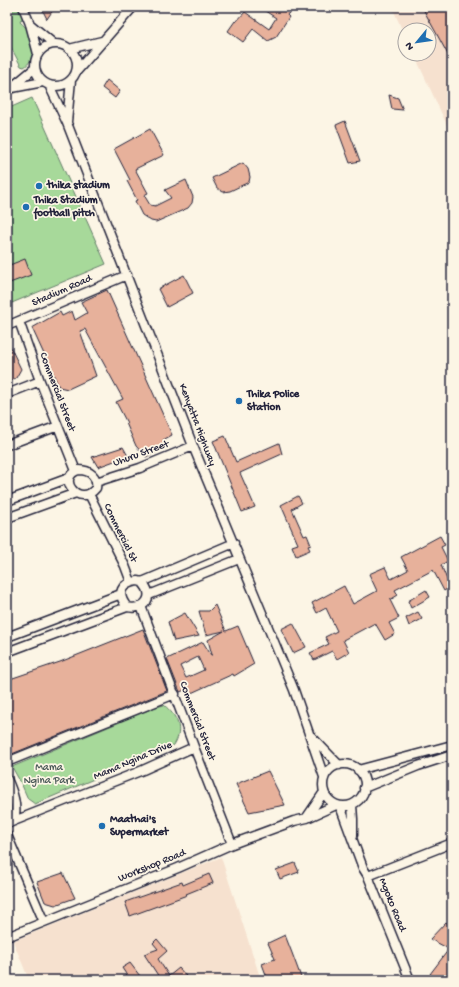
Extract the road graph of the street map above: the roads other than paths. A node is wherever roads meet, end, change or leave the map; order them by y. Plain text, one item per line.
1 (23, 7) edge
2 (133, 7) edge
3 (30, 24) junction
4 (102, 41) junction
5 (54, 44) junction
6 (69, 49) junction
7 (38, 54) junction
8 (35, 68) junction
9 (76, 72) junction
10 (71, 80) junction
11 (46, 83) junction
12 (9, 88) edge
13 (67, 123) junction
14 (127, 274) junction
15 (19, 322) junction
16 (7, 326) edge
17 (40, 381) junction
18 (7, 394) edge
19 (58, 426) junction
20 (7, 446) edge
21 (193, 446) junction
22 (76, 471) junction
23 (69, 478) junction
24 (96, 482) junction
25 (76, 493) junction
26 (89, 494) junction
27 (7, 502) edge
28 (7, 518) edge
29 (234, 543) junction
30 (239, 559) junction
31 (131, 582) junction
32 (142, 582) junction
33 (121, 594) junction
34 (149, 595) junction
35 (127, 606) junction
36 (141, 606) junction
37 (7, 637) edge
38 (7, 652) edge
39 (175, 694) junction
40 (309, 734) junction
41 (452, 745) edge
42 (194, 747) junction
43 (452, 755) edge
44 (7, 762) edge
45 (339, 765) junction
46 (358, 770) junction
47 (324, 777) junction
48 (7, 779) edge
49 (364, 788) junction
50 (324, 792) junction
51 (352, 805) junction
52 (338, 806) junction
53 (307, 818) junction
54 (10, 823) edge
55 (7, 835) edge
56 (353, 838) junction
57 (452, 843) edge
58 (232, 844) junction
59 (368, 876) junction
60 (44, 922) junction
61 (7, 938) edge
62 (410, 980) edge

1 - 3 street
2 - 4 street
3 - 5 street
3 - 7 street
4 - 6 street
4 - 9 street
5 - 6 street
5 - 7 street
6 - 9 street
7 - 8 street
8 - 11 street
8 - 12 street
9 - 10 street
10 - 11 street
10 - 13 street, Kenyatta Highway
11 - 12 street
11 - 13 street, Kenyatta Highway
13 - 14 street, Kenyatta Highway
14 - 15 street, Stadium Road
14 - 21 street, Kenyatta Highway
15 - 16 street, Stadium Road
15 - 17 street, Commercial Street
17 - 18 street
17 - 19 street, Commercial Street
19 - 20 street
19 - 22 street, Commercial Street
21 - 24 street, Uhuru Street
21 - 29 street, Kenyatta Highway
22 - 23 street
22 - 24 street
23 - 25 street
23 - 27 street
24 - 26 street
25 - 26 street
25 - 28 street
26 - 31 street, Commercial St
29 - 30 street, Kenyatta Highway
29 - 32 street
30 - 34 street
30 - 40 street, Kenyatta Highway
31 - 32 street
31 - 33 street
32 - 34 street
33 - 35 street
33 - 37 street
34 - 36 street
35 - 36 street
35 - 38 street
36 - 39 street, Commercial Street
39 - 42 street, Commercial Street
39 - 44 street
40 - 45 street, Kenyatta Highway
40 - 47 street, Kenyatta Highway
41 - 46 street
42 - 54 street, Mama Ngina Drive
42 - 58 street, Commercial Street
43 - 49 street
45 - 46 street
45 - 47 street
46 - 49 street
47 - 50 street
48 - 54 street
49 - 51 street
50 - 52 street
50 - 53 street
51 - 52 street
51 - 56 street, Mgoko Road
52 - 53 street, Workshop Road
52 - 56 street, Mgoko Road
53 - 58 street, Workshop Road
55 - 60 street
56 - 59 street, Mgoko Road
57 - 59 street
58 - 60 street, Workshop Road
59 - 62 street, Mgoko Road
60 - 61 street, Workshop Road

